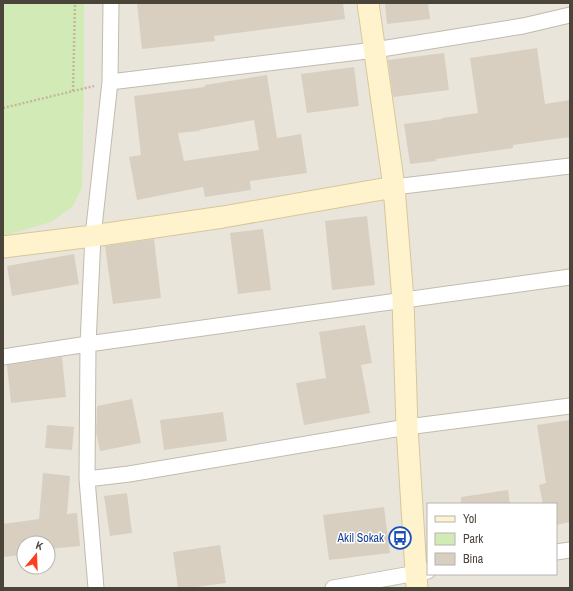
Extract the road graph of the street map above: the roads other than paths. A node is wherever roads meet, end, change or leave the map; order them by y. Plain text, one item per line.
1 (111, 3) edge
2 (368, 3) edge
3 (570, 15) edge
4 (375, 50) junction
5 (110, 82) junction
6 (570, 166) edge
7 (394, 187) junction
8 (92, 236) junction
9 (3, 247) edge
10 (570, 277) edge
11 (403, 300) junction
12 (88, 344) junction
13 (3, 357) edge
14 (570, 406) edge
15 (407, 427) junction
16 (87, 479) junction
17 (570, 550) edge
18 (557, 552) edge
19 (420, 577) edge
20 (96, 588) edge
21 (333, 588) edge

1 - 5 street
2 - 4 street
3 - 4 street
4 - 5 street
4 - 7 street
5 - 8 street
6 - 7 street
7 - 8 street
7 - 11 street
8 - 9 street
8 - 12 street
10 - 11 street
11 - 12 street
11 - 15 street
12 - 13 street
12 - 16 street
14 - 15 street
15 - 16 street
15 - 19 street
16 - 20 street
17 - 18 street
19 - 21 street

